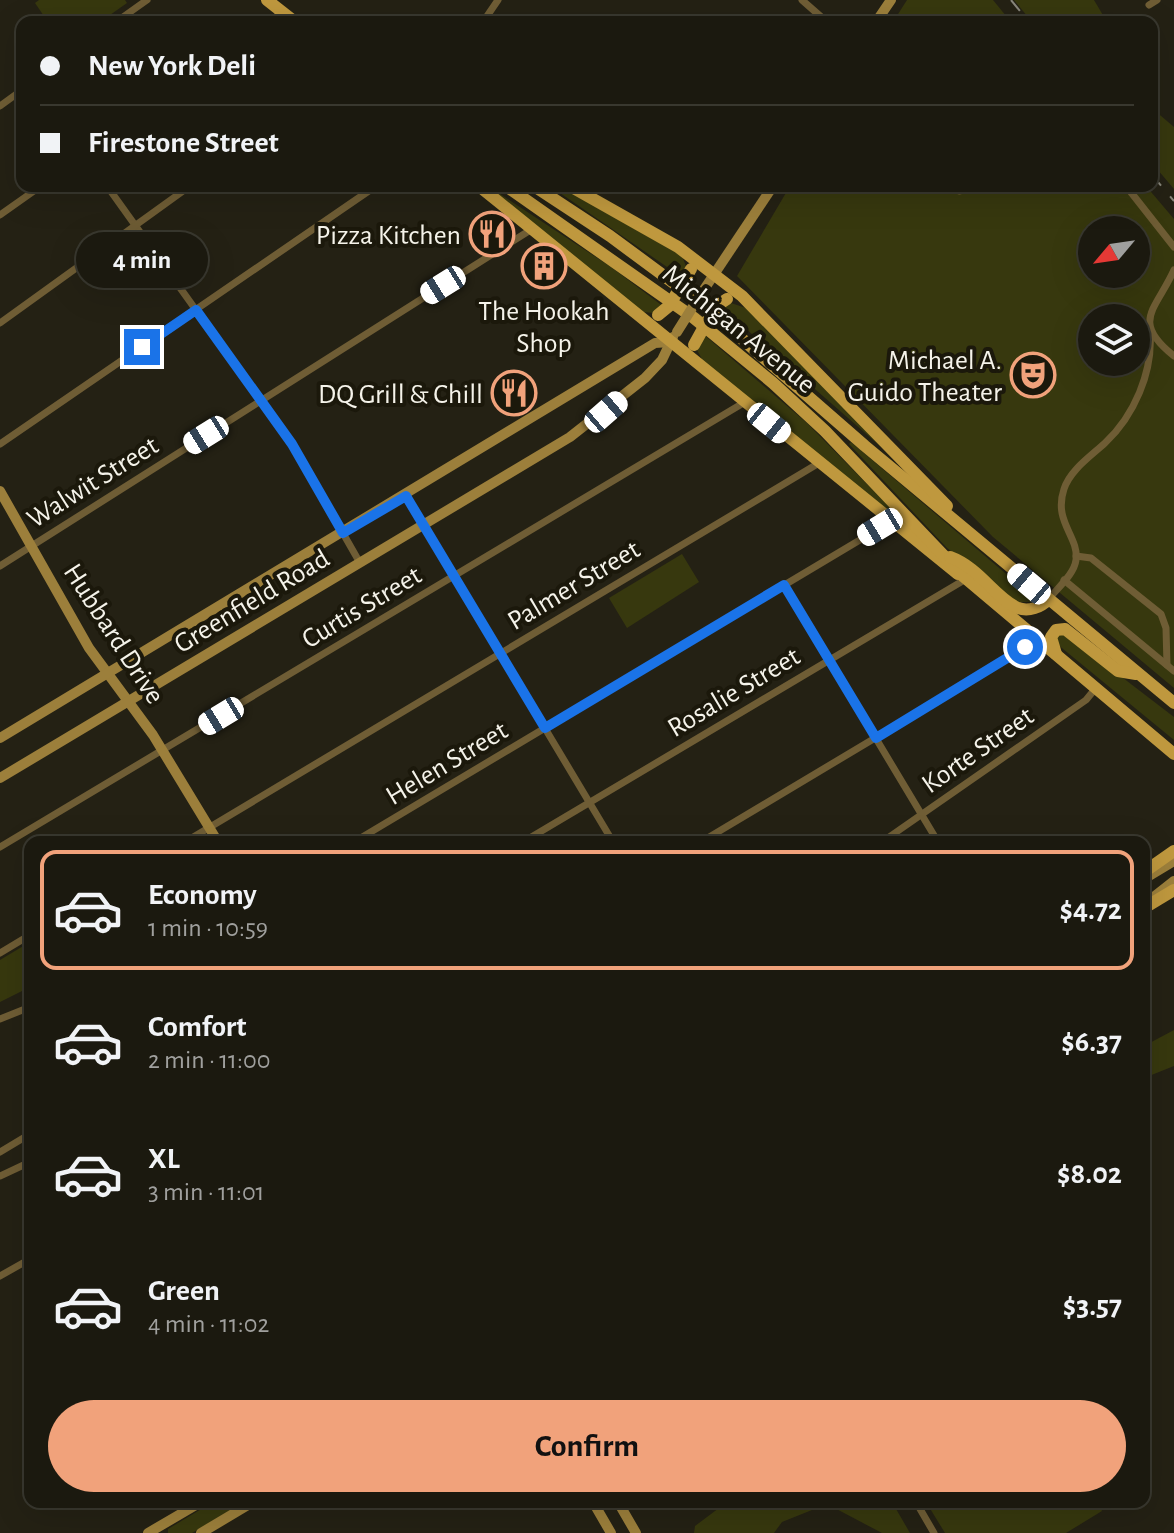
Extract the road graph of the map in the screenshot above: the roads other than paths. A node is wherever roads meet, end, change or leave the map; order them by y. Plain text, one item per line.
1 (147, 0) edge
2 (267, 0) edge
3 (802, 0) edge
4 (1157, 0) edge
5 (1149, 5) dead end
6 (282, 12) junction
7 (124, 16) edge
8 (277, 16) edge
9 (287, 16) edge
10 (820, 16) edge
11 (33, 192) edge
12 (111, 192) edge
13 (182, 192) edge
14 (367, 192) edge
15 (486, 192) edge
16 (515, 192) edge
17 (543, 192) edge
18 (580, 192) edge
19 (769, 192) edge
20 (1131, 192) edge
21 (0, 215) edge
22 (135, 226) junction
23 (532, 229) junction
24 (1174, 247) edge
25 (692, 263) junction
26 (1174, 270) edge
27 (712, 278) junction
28 (748, 301) junction
29 (196, 310) junction
30 (642, 319) junction
31 (0, 323) edge
32 (1150, 333) joint
33 (673, 337) junction
34 (1174, 356) edge
35 (694, 361) junction
36 (627, 363) junction
37 (1145, 376) edge
38 (633, 388) junction
39 (261, 400) junction
40 (745, 402) junction
41 (0, 444) edge
42 (819, 463) junction
43 (0, 491) edge
44 (406, 496) junction
45 (890, 522) junction
46 (423, 525) junction
47 (343, 533) junction
48 (31, 546) junction
49 (991, 552) junction
50 (947, 556) junction
51 (1076, 558) junction
52 (360, 563) junction
53 (0, 566) edge
54 (454, 576) junction
55 (965, 578) junction
56 (1064, 580) junction
57 (784, 585) junction
58 (1048, 600) junction
59 (1034, 637) junction
60 (500, 653) junction
61 (1059, 657) junction
62 (829, 659) junction
63 (1170, 668) edge
64 (108, 674) junction
65 (1139, 675) junction
66 (1095, 689) junction
67 (129, 701) junction
68 (1174, 703) edge
69 (545, 728) junction
70 (0, 738) edge
71 (876, 738) junction
72 (163, 750) junction
73 (1174, 754) edge
74 (0, 778) edge
75 (589, 803) junction
76 (922, 815) junction
77 (209, 828) junction
78 (195, 836) edge
79 (214, 836) edge
80 (364, 836) edge
81 (533, 836) edge
82 (609, 836) edge
83 (711, 836) edge
84 (891, 836) edge
85 (934, 836) edge
86 (0, 847) edge
87 (1174, 851) edge
88 (1174, 861) edge
89 (1150, 868) edge
90 (1150, 875) edge
91 (1174, 881) edge
92 (1174, 890) edge
93 (1150, 901) edge
94 (1150, 903) edge
95 (24, 939) edge
96 (0, 953) edge
97 (24, 1009) edge
98 (0, 1019) edge
99 (24, 1139) edge
100 (0, 1152) edge
101 (24, 1165) edge
102 (0, 1176) edge
103 (24, 1262) edge
104 (0, 1276) edge
105 (193, 1508) edge
106 (243, 1508) edge
107 (596, 1508) edge
108 (621, 1508) edge
109 (919, 1508) edge
110 (163, 1529) edge
111 (148, 1533) edge
112 (201, 1533) edge
113 (611, 1533) edge
114 (636, 1533) edge
115 (934, 1533) edge

1 - 7 street
2 - 6 main road
3 - 10 street
4 - 5 street
6 - 8 street
6 - 9 main road
11 - 21 street
12 - 22 street
13 - 22 street
14 - 29 street
15 - 23 main road
16 - 50 main road, Michigan Avenue
17 - 49 main road, Michigan Avenue
18 - 25 main road
19 - 27 main road, Greenfield Road
20 - 24 street
22 - 29 street
22 - 31 street
23 - 30 main road
23 - 39 street, Walwit Street
25 - 27 main road
25 - 30 main road, bridge
26 - 32 street
27 - 28 main road
27 - 33 main road, Greenfield Road, bridge
28 - 35 main road, bridge
28 - 49 main road
29 - 39 street
29 - 41 street
30 - 33 main road
32 - 34 street
33 - 35 main road
33 - 36 main road, Greenfield Road
33 - 38 main road, Greenfield Road
35 - 40 main road
36 - 38 main road
36 - 44 main road, Greenfield Road
37 - 51 street
38 - 46 main road, Greenfield Road
39 - 47 street
39 - 48 street, Walwit Street
40 - 42 main road
40 - 54 street, Curtis Street
42 - 45 main road
42 - 60 street, Palmer Street
43 - 48 main road, Hubbard Drive
44 - 46 street
44 - 47 main road, Greenfield Road
45 - 55 main road
45 - 57 street, Helen Street
46 - 52 main road, Greenfield Road
46 - 54 street
47 - 52 street
47 - 64 main road, Greenfield Road
48 - 53 street, Walwit Street
48 - 64 main road, Hubbard Drive
49 - 58 main road, Michigan Avenue
50 - 55 main road, Michigan Avenue
50 - 58 main road
51 - 56 street
51 - 63 street
52 - 67 main road, Greenfield Road
54 - 60 street
54 - 72 street, Curtis Street
55 - 59 main road, Michigan Avenue
55 - 62 street, Rosalie Street
56 - 58 street
56 - 63 street
57 - 62 street
57 - 69 street, Helen Street
58 - 65 main road, Michigan Avenue
59 - 61 main road, Michigan Avenue
59 - 71 street
60 - 69 street
60 - 77 street, Palmer Street
61 - 65 main road
61 - 66 main road, Michigan Avenue
62 - 71 street
62 - 75 street, Rosalie Street
64 - 67 main road, Hubbard Drive
64 - 70 main road, Greenfield Road
65 - 68 main road, Michigan Avenue
66 - 73 main road, Michigan Avenue
66 - 76 street, Korte Street
67 - 72 main road, Hubbard Drive
67 - 74 main road, Greenfield Road
69 - 75 street
69 - 80 street, Helen Street
71 - 76 street
71 - 83 street
72 - 77 main road, Hubbard Drive
72 - 86 street, Curtis Street
75 - 81 street, Rosalie Street
75 - 82 street
76 - 84 street, Korte Street
76 - 85 street
77 - 78 street, Palmer Street
77 - 79 main road, Hubbard Drive
87 - 89 main road
88 - 90 main road
91 - 93 main road
92 - 94 main road
95 - 96 street
97 - 98 street
99 - 100 street
101 - 102 street
103 - 104 street
105 - 110 main road
106 - 112 main road
107 - 113 main road
108 - 114 main road
109 - 115 street
110 - 111 main road

